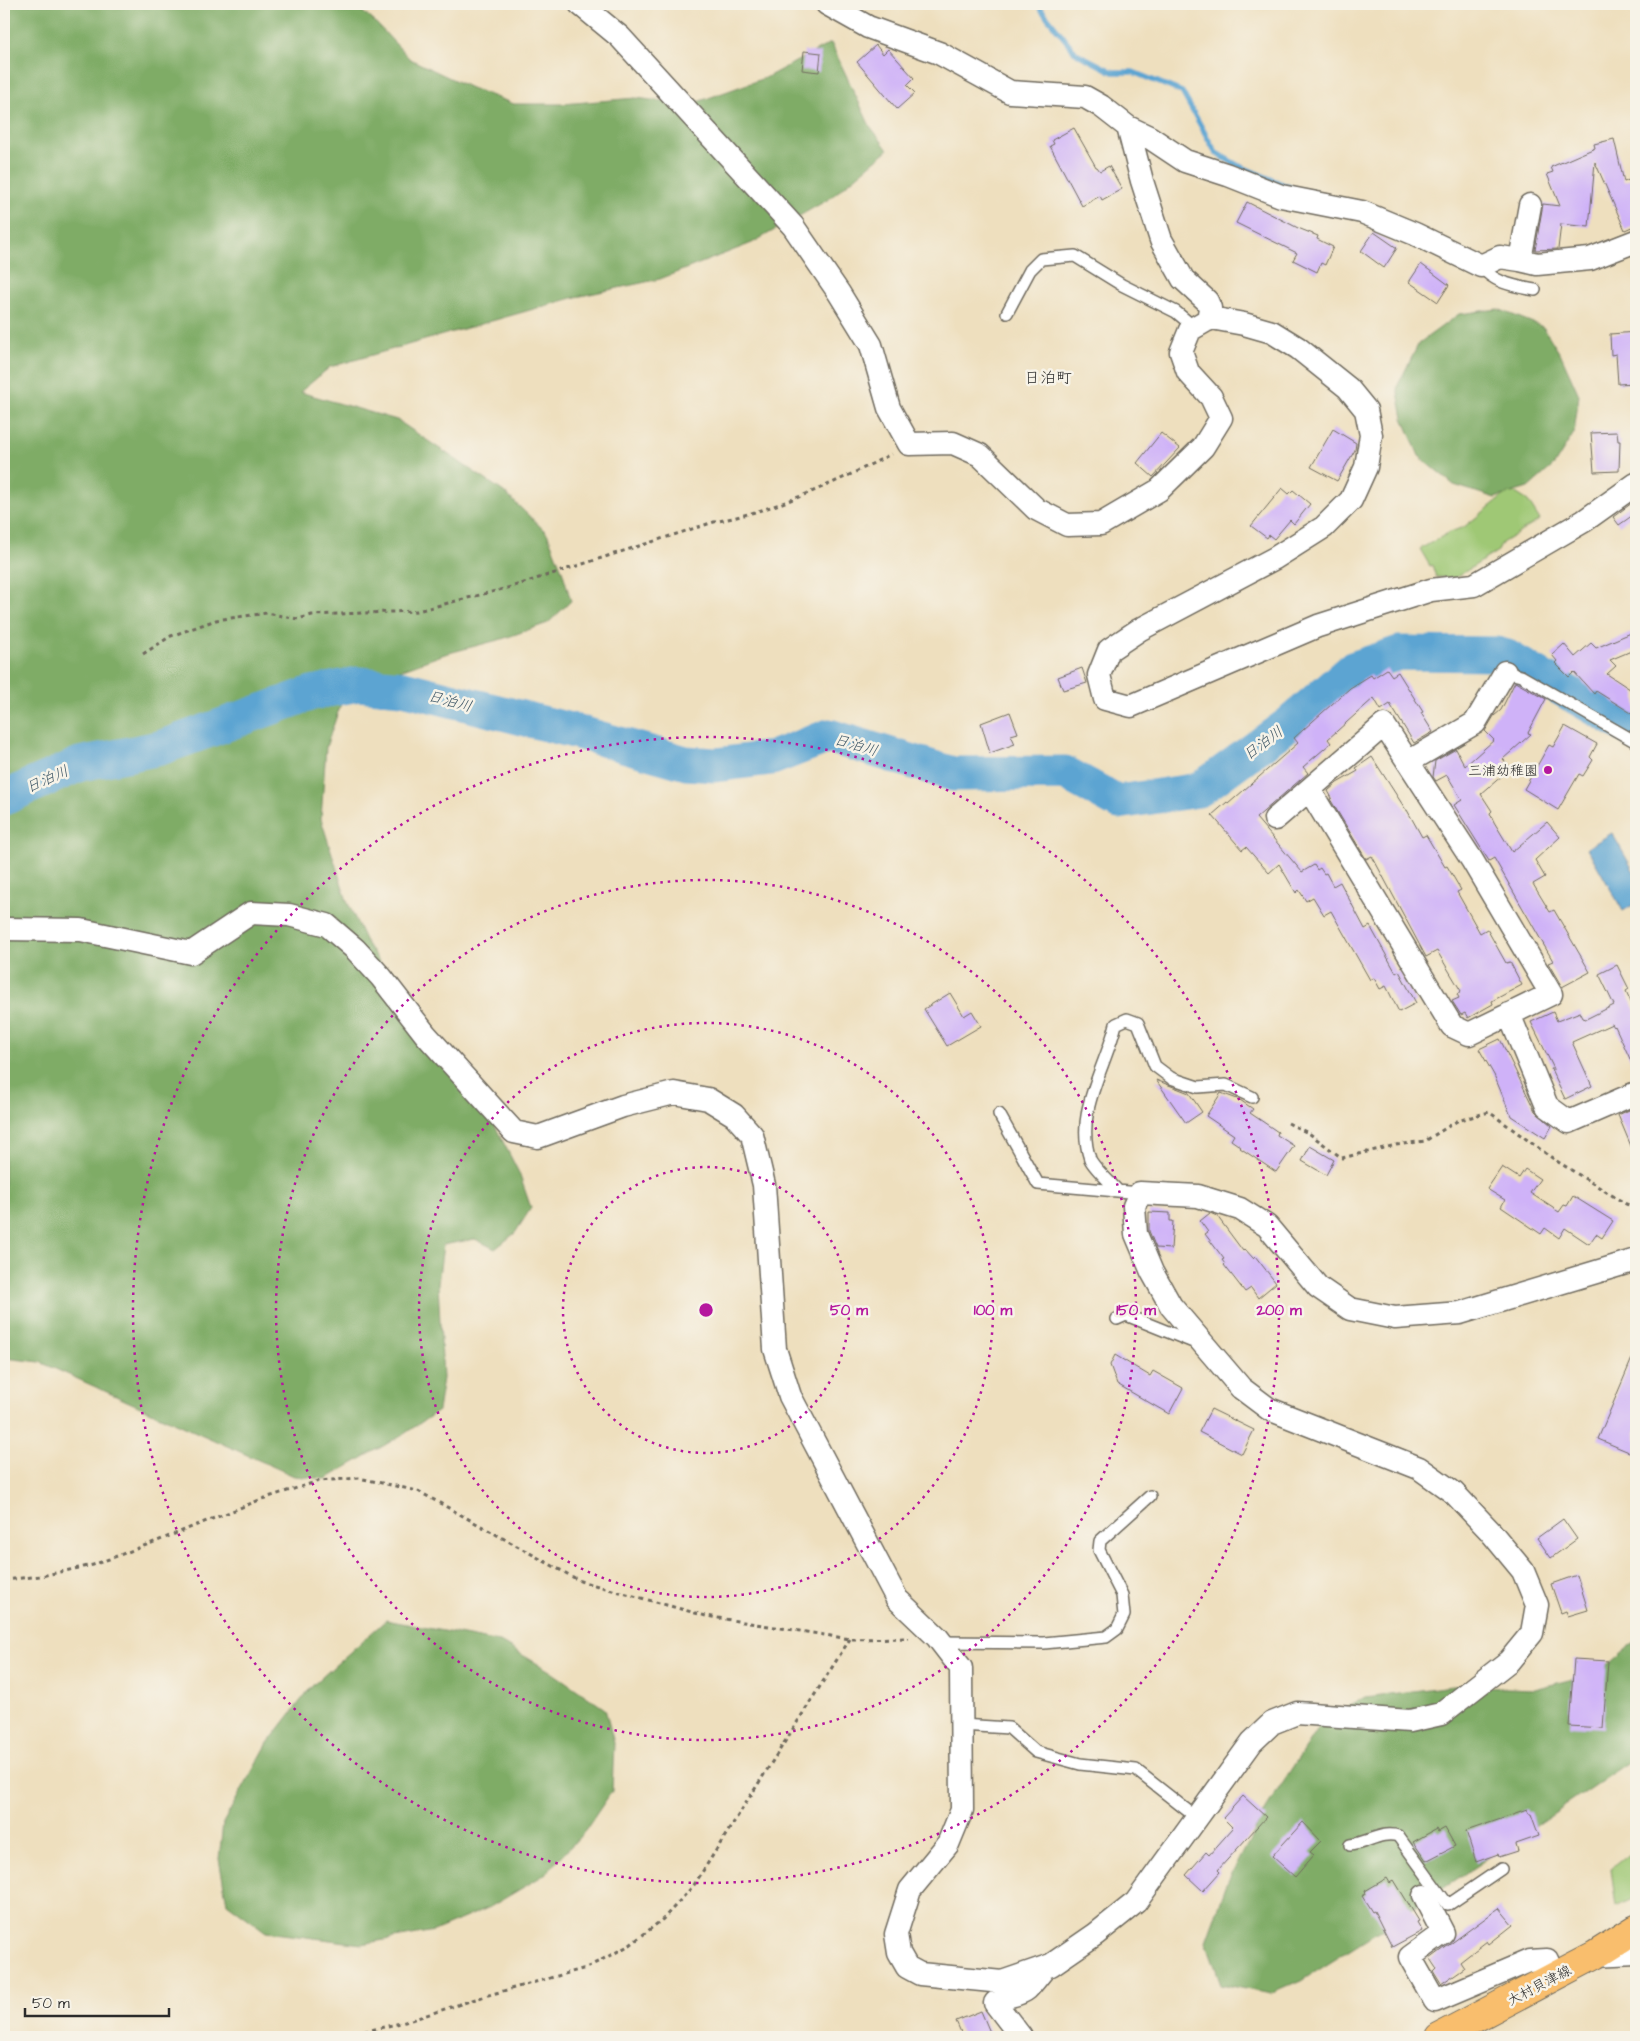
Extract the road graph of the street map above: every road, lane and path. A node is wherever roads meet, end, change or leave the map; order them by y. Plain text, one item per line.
1 (580, 4) edge
2 (827, 4) edge
3 (1128, 127) junction
4 (1530, 204) dead end
5 (1636, 241) edge
6 (1501, 261) junction
7 (1535, 290) dead end
8 (1008, 313) dead end
9 (1201, 323) junction
10 (909, 444) junction
11 (1636, 484) edge
12 (143, 654) dead end
13 (1505, 672) joint
14 (1636, 742) edge
15 (1408, 762) junction
16 (1310, 791) junction
17 (1276, 819) dead end
18 (4, 929) edge
19 (1509, 1014) junction
20 (1636, 1093) edge
21 (1252, 1097) dead end
22 (999, 1114) dead end
23 (1288, 1123) dead end
24 (1129, 1192) junction
25 (1636, 1206) edge
26 (1636, 1260) edge
27 (1117, 1320) dead end
28 (1206, 1347) junction
29 (1150, 1496) dead end
30 (4, 1580) edge
31 (939, 1639) junction
32 (850, 1640) junction
33 (961, 1725) junction
34 (1197, 1818) junction
35 (1350, 1845) dead end
36 (1501, 1870) dead end
37 (1424, 1896) dead end
38 (1448, 1905) junction
39 (1439, 1926) junction
40 (1636, 1929) edge
41 (1636, 1953) edge
42 (1595, 1955) junction
43 (1045, 1967) junction
44 (1554, 1976) junction
45 (341, 2037) edge
46 (1021, 2037) edge
47 (1439, 2037) edge

1 - 10 street
2 - 3 street
3 - 6 street
3 - 9 street
4 - 6 street
5 - 6 street
6 - 7 lane
8 - 9 lane
9 - 10 street
9 - 11 street
10 - 12 path
13 - 14 lane
13 - 15 street
15 - 16 street
15 - 19 street
16 - 17 street
16 - 19 street
18 - 31 street
19 - 20 street
21 - 24 lane
22 - 24 lane
23 - 25 path
24 - 26 street
24 - 28 street
27 - 28 lane
28 - 34 street
29 - 31 lane
30 - 32 path
31 - 32 path
31 - 33 street
32 - 45 path
33 - 34 lane
33 - 43 street
34 - 43 street
35 - 38 lane
36 - 38 lane
37 - 39 street
38 - 39 street
39 - 44 street
40 - 42 main road, 大村貝津線
41 - 42 street
42 - 44 main road, 大村貝津線
43 - 46 street
44 - 47 main road, 大村貝津線

